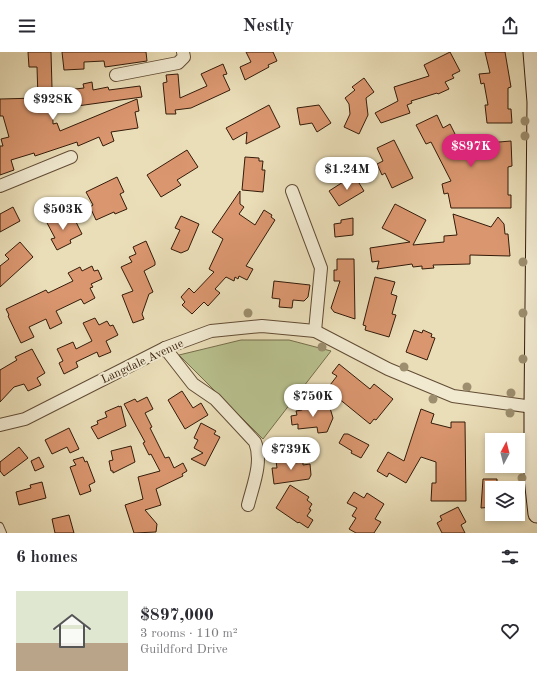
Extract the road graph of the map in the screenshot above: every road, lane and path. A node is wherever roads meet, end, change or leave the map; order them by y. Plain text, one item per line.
1 (183, 52) edge
2 (532, 52) edge
3 (116, 75) dead end
4 (71, 157) dead end
5 (0, 186) edge
6 (292, 191) dead end
7 (535, 295) edge
8 (315, 331) junction
9 (165, 348) junction
10 (533, 407) junction
11 (0, 425) edge
12 (248, 505) dead end
13 (537, 514) edge
14 (0, 526) edge
15 (3, 533) edge

1 - 3 street
2 - 7 street
4 - 5 street
6 - 8 street
7 - 10 street
8 - 9 street, Langdale Avenue
8 - 10 street, Langdale Avenue
9 - 11 street, Langdale Avenue
9 - 12 street
10 - 13 street
14 - 15 lane

